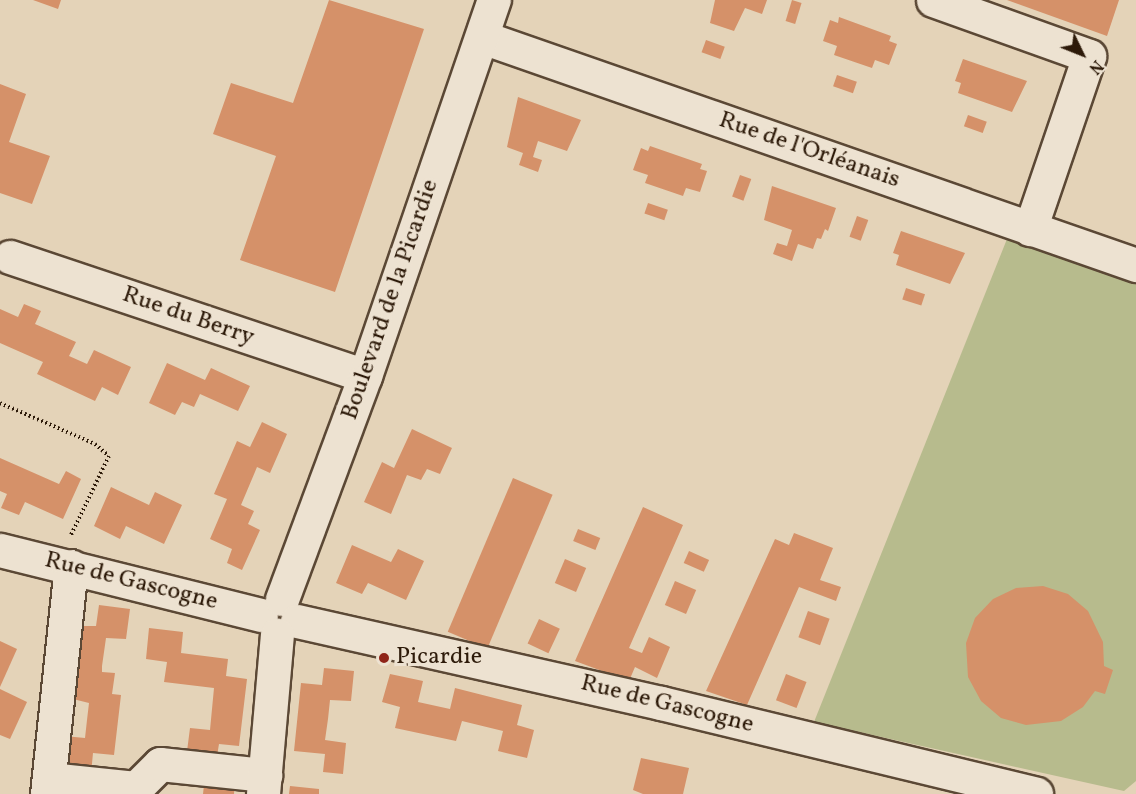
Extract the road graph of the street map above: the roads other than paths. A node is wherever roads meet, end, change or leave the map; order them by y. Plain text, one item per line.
1 (494, 0) edge
2 (933, 0) edge
3 (482, 37) junction
4 (1030, 229) junction
5 (10, 257) dead end
6 (1136, 265) edge
7 (365, 376) junction
8 (0, 550) edge
9 (66, 565) junction
10 (279, 617) junction
11 (264, 784) edge
12 (48, 786) edge
13 (1036, 794) edge

1 - 3 street, Boulevard de la Picardie
2 - 4 street
3 - 4 street, Rue de l'Orléanais
3 - 7 street, Boulevard de la Picardie
4 - 6 street, Rue de l'Orléanais
5 - 7 street, Rue du Berry
7 - 10 street, Boulevard de la Picardie
8 - 9 street, Rue de Gascogne
9 - 10 street, Rue de Gascogne
9 - 12 street
10 - 11 street, Boulevard de la Picardie
10 - 13 street, Rue de Gascogne
11 - 12 street

